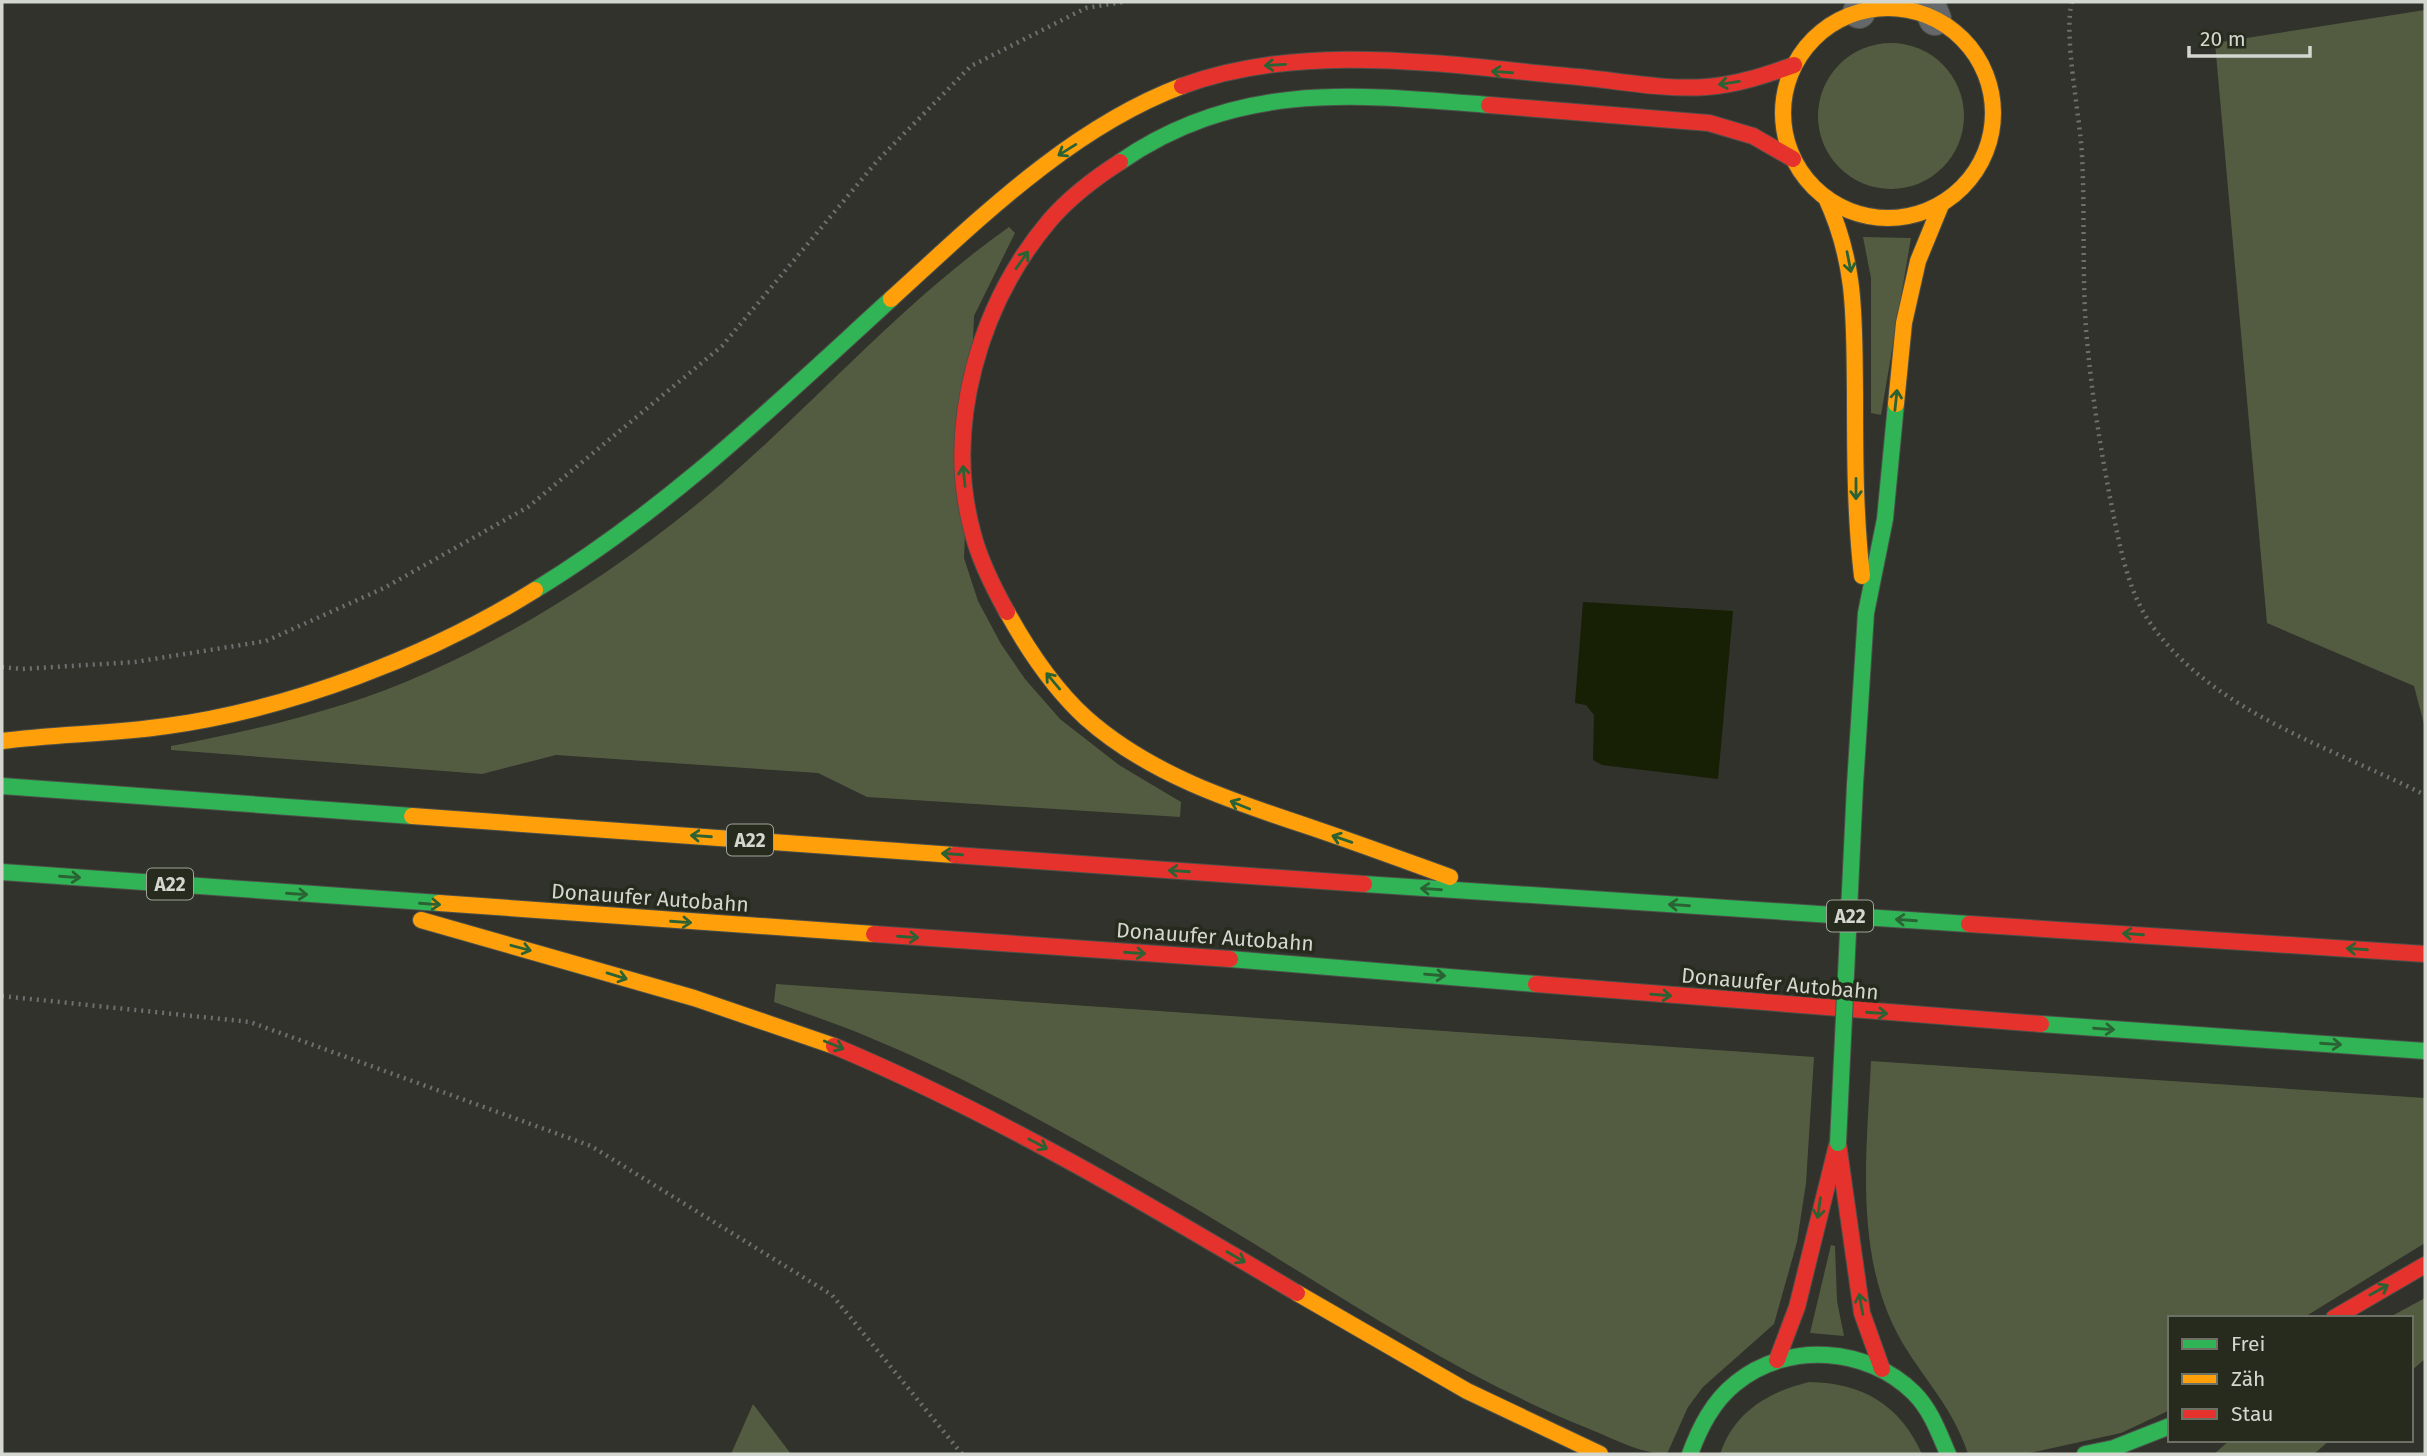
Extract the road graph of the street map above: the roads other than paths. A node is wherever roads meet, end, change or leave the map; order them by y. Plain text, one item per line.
1 (1862, 7) edge
2 (1931, 10) edge
3 (1794, 65) junction
4 (1793, 159) junction
5 (1826, 198) junction
6 (1941, 205) junction
7 (1866, 613) junction
8 (2, 741) edge
9 (2, 786) edge
10 (2, 872) edge
11 (1499, 894) junction
12 (338, 897) junction
13 (2425, 954) edge
14 (2425, 1051) edge
15 (1838, 1143) junction
16 (2425, 1265) edge
17 (2337, 1316) edge
18 (1777, 1360) junction
19 (1882, 1369) junction
20 (2168, 1427) edge
21 (1600, 1454) edge
22 (1690, 1454) edge
23 (1948, 1454) edge
24 (2085, 1454) edge

1 - 2 main road
1 - 3 main road
2 - 6 main road
3 - 4 main road
3 -> 8 main road
4 - 5 main road
11 -> 4 main road
5 - 6 main road
5 -> 7 main road
7 -> 6 main road
7 - 15 main road, bridge
11 -> 9 main road, A22
10 -> 12 main road, Donauufer Autobahn / A22
13 -> 11 main road, A22
12 -> 14 main road, Donauufer Autobahn / A22
12 -> 21 main road
15 -> 18 main road
19 -> 15 main road
17 -> 16 main road
18 - 19 main road
18 - 22 main road
19 - 23 main road
20 - 24 main road

